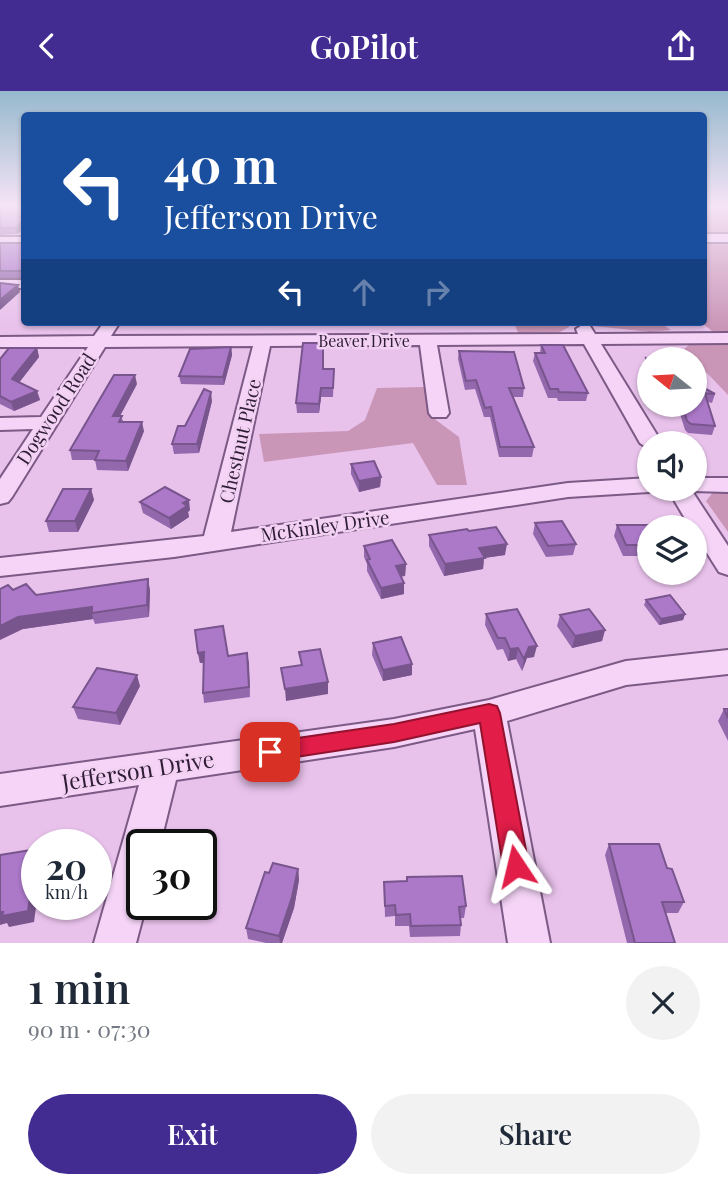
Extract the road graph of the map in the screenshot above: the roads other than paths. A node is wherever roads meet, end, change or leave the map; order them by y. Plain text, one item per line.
1 (0, 284) edge
2 (21, 284) edge
3 (109, 326) edge
4 (582, 326) edge
5 (728, 338) edge
6 (590, 339) junction
7 (428, 340) junction
8 (99, 341) junction
9 (263, 341) junction
10 (0, 342) edge
11 (439, 413) dead end
12 (47, 423) junction
13 (0, 424) edge
14 (644, 431) edge
15 (707, 485) edge
16 (728, 485) edge
17 (637, 486) edge
18 (0, 497) edge
19 (686, 501) edge
20 (216, 541) junction
21 (728, 566) edge
22 (0, 568) edge
23 (728, 662) edge
24 (489, 713) junction
25 (162, 765) junction
26 (0, 790) edge
27 (115, 943) edge
28 (529, 943) edge

1 - 2 street
3 - 8 street, Dogwood Road
4 - 6 street
5 - 6 street, Beaver Drive
6 - 7 street, Beaver Drive
6 - 14 street
7 - 9 street, Beaver Drive
7 - 11 street
8 - 9 street, Beaver Drive
8 - 10 street, Beaver Drive
8 - 12 street, Dogwood Road
9 - 20 street, Chestnut Place
12 - 13 street
12 - 18 street, Dogwood Road
15 - 16 street
17 - 20 street, McKinley Drive
19 - 21 street
20 - 22 street, McKinley Drive
23 - 24 street, Jefferson Drive
24 - 25 street, Jefferson Drive
24 - 28 street
25 - 26 street, Jefferson Drive
25 - 27 street

